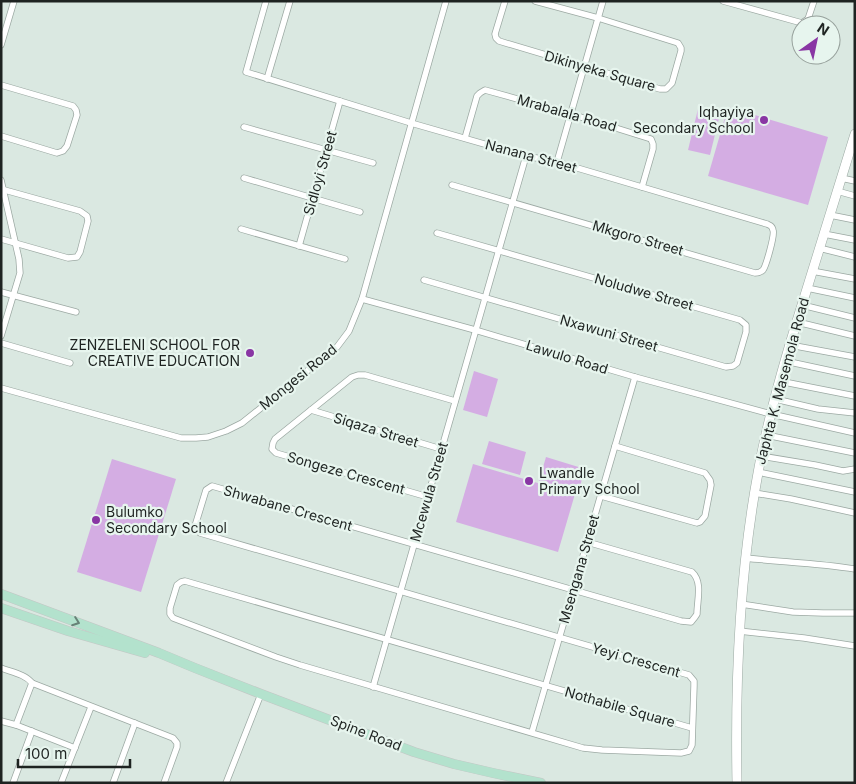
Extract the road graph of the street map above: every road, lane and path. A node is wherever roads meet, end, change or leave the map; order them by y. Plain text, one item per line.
1 (14, 1) edge
2 (266, 1) edge
3 (290, 1) edge
4 (446, 1) edge
5 (505, 1) edge
6 (535, 1) edge
7 (603, 1) edge
8 (723, 1) edge
9 (814, 1) edge
10 (598, 18) junction
11 (3, 34) edge
12 (1, 45) edge
13 (585, 66) junction
14 (267, 79) junction
15 (1, 84) edge
16 (340, 101) junction
17 (571, 114) junction
18 (411, 123) junction
19 (244, 127) dead end
20 (1, 136) edge
21 (465, 138) junction
22 (854, 138) edge
23 (326, 150) junction
24 (526, 156) junction
25 (851, 161) edge
26 (557, 162) junction
27 (373, 163) dead end
28 (244, 178) dead end
29 (841, 178) junction
30 (1, 180) edge
31 (855, 181) edge
32 (452, 185) dead end
33 (642, 187) junction
34 (3, 189) edge
35 (837, 191) junction
36 (855, 196) edge
37 (313, 198) junction
38 (512, 202) junction
39 (360, 212) dead end
40 (830, 216) junction
41 (855, 220) edge
42 (241, 229) dead end
43 (437, 233) dead end
44 (824, 234) junction
45 (1, 239) edge
46 (855, 240) edge
47 (15, 243) junction
48 (299, 246) junction
49 (820, 248) junction
50 (498, 250) junction
51 (855, 256) edge
52 (345, 259) dead end
53 (762, 271) joint
54 (812, 271) junction
55 (855, 279) edge
56 (424, 280) dead end
57 (807, 288) junction
58 (1, 292) edge
59 (13, 295) junction
60 (485, 298) junction
61 (855, 298) edge
62 (362, 299) junction
63 (802, 305) junction
64 (76, 312) dead end
65 (855, 318) edge
66 (796, 322) junction
67 (476, 330) junction
68 (1, 336) edge
69 (855, 336) edge
70 (1, 343) edge
71 (790, 345) junction
72 (855, 357) edge
73 (785, 361) junction
74 (70, 363) dead end
75 (733, 366) joint
76 (855, 376) edge
77 (635, 377) junction
78 (779, 381) junction
79 (1, 388) edge
80 (855, 396) edge
81 (775, 399) junction
82 (455, 401) junction
83 (311, 410) junction
84 (855, 413) edge
85 (770, 414) junction
86 (855, 433) edge
87 (766, 435) junction
88 (615, 446) junction
89 (441, 449) junction
90 (855, 453) edge
91 (761, 456) junction
92 (855, 469) edge
93 (758, 472) junction
94 (855, 492) edge
95 (754, 493) junction
96 (601, 496) junction
97 (428, 497) junction
98 (855, 514) edge
99 (588, 542) junction
100 (413, 544) junction
101 (745, 558) junction
102 (855, 569) edge
103 (573, 590) junction
104 (400, 591) junction
105 (1, 594) edge
106 (741, 604) junction
107 (1, 608) edge
108 (855, 613) edge
109 (739, 631) junction
110 (559, 638) junction
111 (386, 639) junction
112 (855, 646) edge
113 (1, 668) edge
114 (195, 668) junction
115 (32, 683) junction
116 (545, 686) junction
117 (373, 687) junction
118 (261, 694) junction
119 (91, 706) junction
120 (1, 721) edge
121 (135, 723) junction
122 (16, 725) junction
123 (692, 728) junction
124 (32, 731) junction
125 (532, 732) junction
126 (75, 748) junction
127 (13, 783) edge
128 (61, 783) edge
129 (113, 783) edge
130 (164, 783) edge
131 (226, 783) edge
132 (541, 783) edge
133 (737, 783) edge

1 - 11 street
2 - 14 street, Nanana Street
3 - 14 street
4 - 18 street, Mongesi Road
5 - 13 street, Dikinyeka Square
6 - 10 street, Dikinyeka Square
7 - 10 street
8 - 9 street
10 - 13 street
10 - 13 street, Dikinyeka Square
11 - 12 street
13 - 17 street
14 - 16 street, Nanana Street
15 - 20 street
16 - 18 street, Nanana Street
16 - 23 street, Sidloyi Street
17 - 21 street, Mrabalala Road
17 - 26 street
17 - 33 street, Mrabalala Road
18 - 21 street, Nanana Street
18 - 62 street, Mongesi Road
19 - 23 street
21 - 24 street, Nanana Street
22 - 25 main road, Japhta K. Masemola Road
23 - 27 street
23 - 37 street, Sidloyi Street
24 - 26 street, Nanana Street
24 - 38 street, Mcewula Street
25 - 29 main road, Japhta K. Masemola Road
26 - 33 street, Nanana Street
28 - 37 street
29 - 31 street
29 - 35 main road, Japhta K. Masemola Road
30 - 34 street
32 - 38 street
33 - 53 street, Nanana Street
34 - 47 street
34 - 47 street
35 - 36 street
35 - 40 main road, Japhta K. Masemola Road
37 - 39 street
37 - 48 street, Sidloyi Street
38 - 50 street, Mcewula Street
38 - 53 street, Mkgoro Street
40 - 41 street
40 - 44 main road, Japhta K. Masemola Road
42 - 48 street
43 - 50 street
44 - 46 street
44 - 49 main road, Japhta K. Masemola Road
45 - 47 street
47 - 59 street
48 - 52 street
49 - 51 street
49 - 54 main road, Japhta K. Masemola Road
50 - 60 street, Mcewula Street
50 - 75 street, Noludwe Street
54 - 55 street
54 - 57 main road, Japhta K. Masemola Road
56 - 60 street
57 - 61 street
57 - 63 main road, Japhta K. Masemola Road
58 - 59 street
59 - 64 street
59 - 68 street
60 - 67 street, Mcewula Street
60 - 75 street, Nxawuni Street
62 - 67 street, Lawulo Road
62 - 79 street, Mongesi Road
63 - 65 street
63 - 66 main road, Japhta K. Masemola Road
66 - 69 street
66 - 71 main road, Japhta K. Masemola Road
67 - 77 street, Lawulo Road
67 - 82 street, Mcewula Street
70 - 74 street
71 - 72 street
71 - 73 main road, Japhta K. Masemola Road
73 - 76 street
73 - 78 main road, Japhta K. Masemola Road
77 - 85 street, Lawulo Road
77 - 88 street, Msengana Street
78 - 80 street
78 - 81 main road, Japhta K. Masemola Road
81 - 84 street
81 - 85 main road, Japhta K. Masemola Road
82 - 83 street, Songeze Crescent
82 - 89 street, Mcewula Street
83 - 89 street, Siqaza Street
83 - 97 street, Songeze Crescent
85 - 86 street, Lawulo Road
85 - 87 main road, Japhta K. Masemola Road
87 - 90 street
87 - 91 main road, Japhta K. Masemola Road
88 - 96 street, Msengana Street
88 - 96 street
89 - 97 street, Mcewula Street
91 - 92 street
91 - 93 main road, Japhta K. Masemola Road
93 - 94 street
93 - 95 main road, Japhta K. Masemola Road
95 - 98 street
95 - 101 main road, Japhta K. Masemola Road
96 - 99 street, Msengana Street
97 - 100 street, Mcewula Street
99 - 103 street, Msengana Street
99 - 103 street, Shwabane Crescent
100 - 103 street, Shwabane Crescent
100 - 104 street, Mcewula Street
100 - 104 street, Shwabane Crescent
101 - 102 street
101 - 106 main road, Japhta K. Masemola Road
103 - 110 street, Msengana Street
104 - 110 street, Shwabane Crescent
104 - 111 street, Mcewula Street
105 -> 114 main road, Spine Road
106 - 108 street
106 - 109 main road, Japhta K. Masemola Road
107 - 114 main road, Spine Road
109 - 112 street
109 - 133 main road, Japhta K. Masemola Road
110 - 116 street, Msengana Street
110 - 123 street, Yeyi Crescent
111 - 116 street, Nothabile Square
111 - 117 street, Mcewula Street
111 - 117 street, Nothabile Square
113 - 115 street
114 - 118 main road, Spine Road
115 - 119 street
115 - 122 street
116 - 123 street, Nothabile Square
116 - 125 street, Msengana Street
117 - 125 street, Nothabile Square
118 - 131 street
118 - 132 main road, Spine Road
119 - 121 street
119 - 126 street
120 - 122 street
121 - 129 street
121 - 130 street
122 - 124 street
123 - 125 street, Nothabile Square
124 - 126 street
124 - 127 street
126 - 128 street

